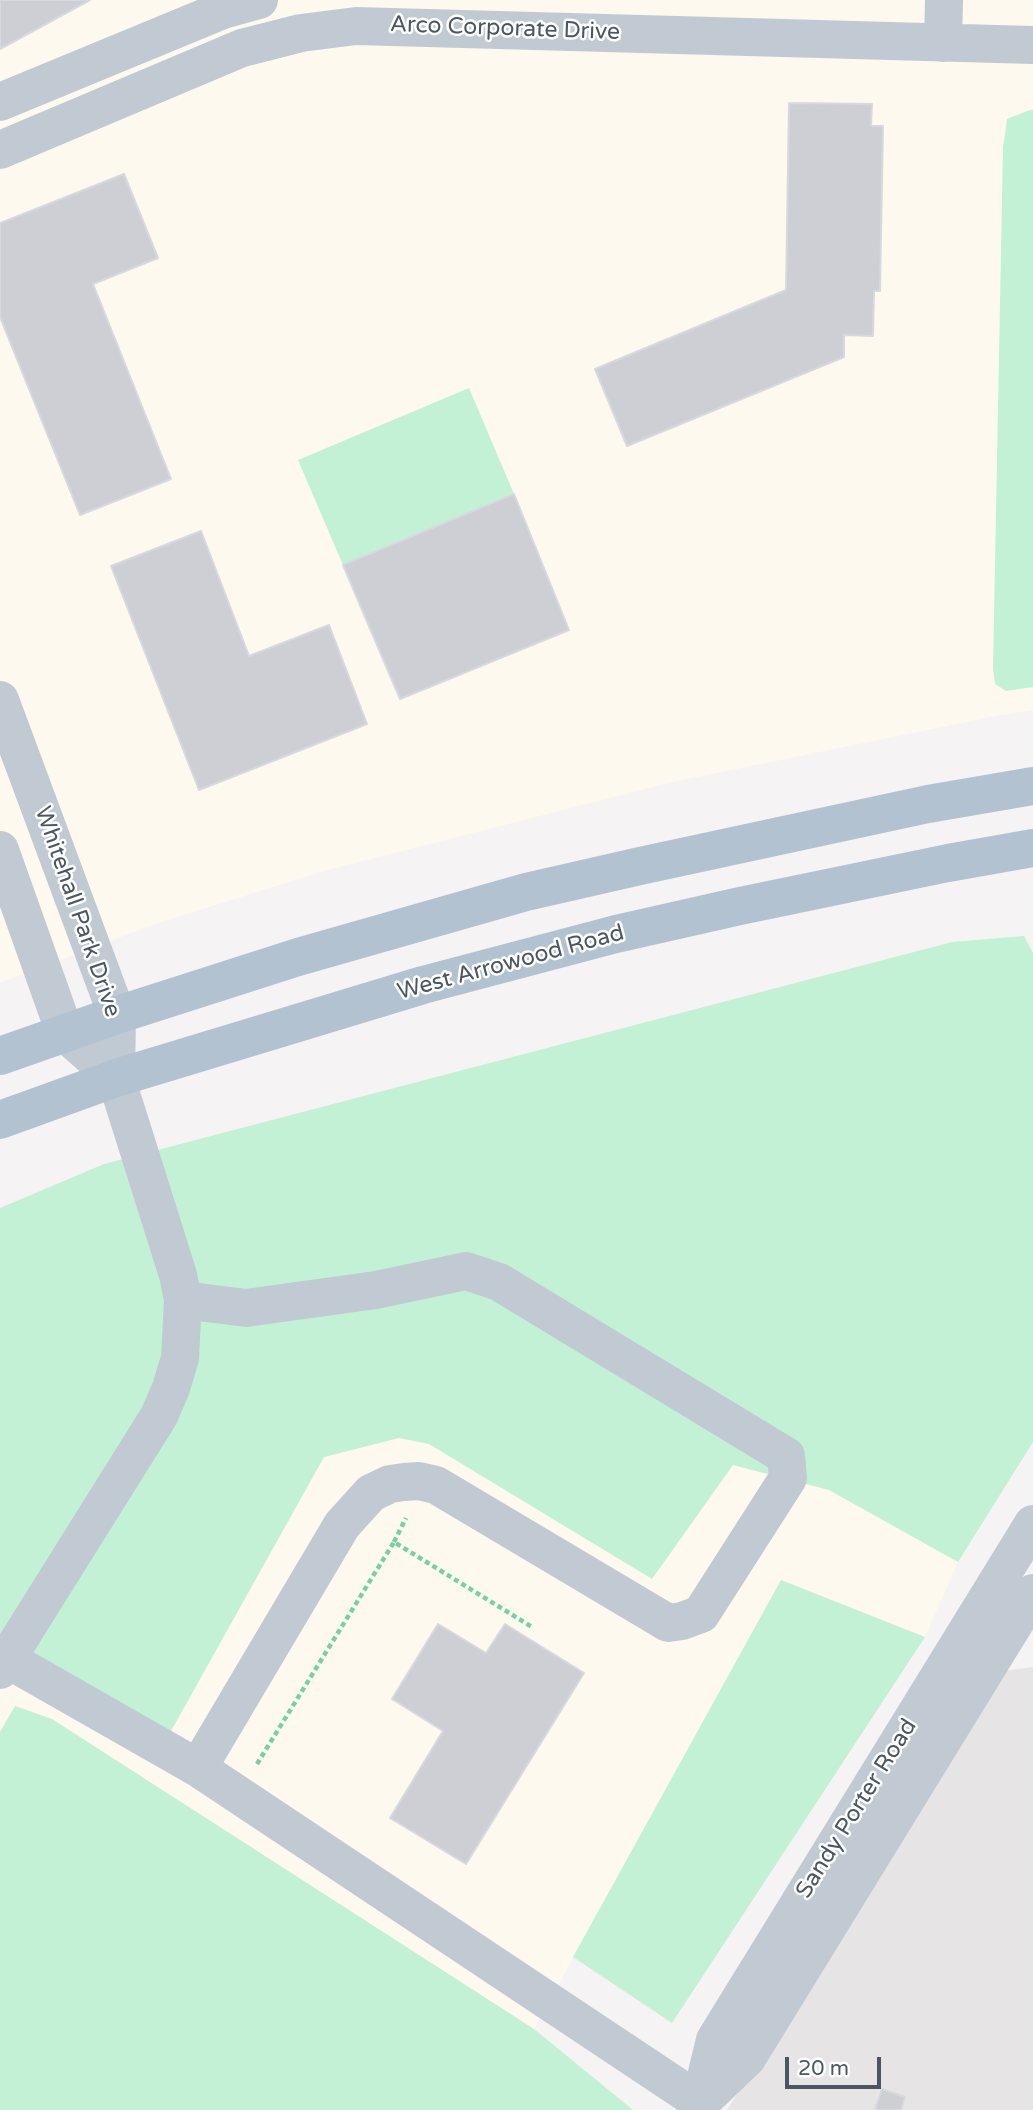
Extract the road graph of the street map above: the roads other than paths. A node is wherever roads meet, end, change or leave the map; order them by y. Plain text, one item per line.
1 (259, 0) edge
2 (944, 0) edge
3 (943, 43) junction
4 (1033, 46) edge
5 (0, 102) edge
6 (0, 150) edge
7 (0, 700) edge
8 (1033, 786) edge
9 (1033, 848) edge
10 (0, 850) edge
11 (117, 1015) junction
12 (65, 1033) junction
13 (0, 1056) edge
14 (116, 1078) junction
15 (0, 1119) edge
16 (183, 1300) junction
17 (1033, 1524) edge
18 (1033, 1592) edge
19 (3, 1665) edge
20 (198, 1768) junction
21 (697, 2106) edge

1 - 5 street
2 - 3 street
3 - 4 street, Arco Corporate Drive
3 - 6 street, Arco Corporate Drive
7 - 11 street, Whitehall Park Drive
8 - 11 main road
9 - 14 main road, West Arrowood Road
10 - 12 street, Whitehall Park Drive
11 - 12 main road
11 - 14 street, Whitehall Park Drive
12 - 13 main road
12 - 14 street, Whitehall Park Drive
14 - 15 main road, West Arrowood Road
14 - 16 street
16 - 19 street
16 - 20 street
17 - 21 street, Sandy Porter Road
18 - 21 street, Sandy Porter Road
19 - 20 street
20 - 21 street

